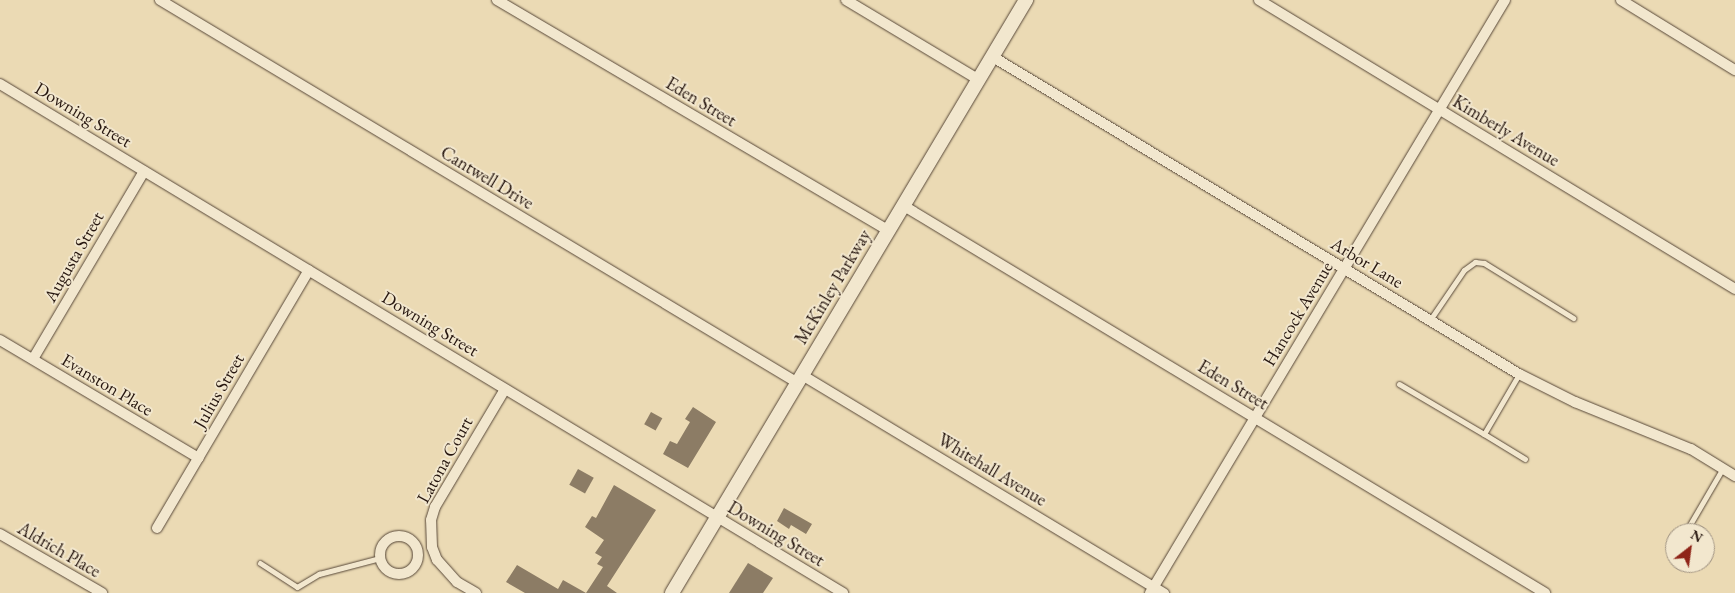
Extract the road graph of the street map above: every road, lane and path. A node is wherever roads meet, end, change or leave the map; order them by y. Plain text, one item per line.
1 (160, 0) edge
2 (497, 0) edge
3 (846, 0) edge
4 (1026, 0) edge
5 (1259, 0) edge
6 (1505, 0) edge
7 (1621, 0) edge
8 (993, 57) junction
9 (1735, 70) edge
10 (979, 80) junction
11 (0, 84) edge
12 (1440, 109) junction
13 (144, 171) junction
14 (904, 206) junction
15 (889, 232) junction
16 (1345, 268) junction
17 (309, 270) junction
18 (1735, 289) edge
19 (1573, 318) dead end
20 (1430, 320) junction
21 (0, 340) edge
22 (33, 359) junction
23 (1519, 374) junction
24 (800, 379) junction
25 (1399, 384) dead end
26 (505, 389) junction
27 (1256, 417) junction
28 (1484, 434) junction
29 (198, 458) junction
30 (1525, 459) dead end
31 (1723, 468) junction
32 (1735, 476) edge
33 (718, 517) junction
34 (1691, 523) edge
35 (157, 528) dead end
36 (0, 534) edge
37 (432, 547) junction
38 (417, 548) junction
39 (380, 558) junction
40 (260, 563) dead end
41 (1152, 590) edge
42 (102, 593) edge
43 (476, 593) edge
44 (672, 593) edge
45 (843, 593) edge
46 (1164, 593) edge
47 (1545, 593) edge

1 - 24 street, Cantwell Drive
2 - 15 street, Eden Street
3 - 10 street
4 - 8 street, McKinley Parkway
5 - 12 street, Kimberly Avenue
6 - 12 street, Hancock Avenue
7 - 9 street
8 - 10 street, McKinley Parkway
8 - 16 street, Arbor Lane
10 - 14 street, McKinley Parkway
11 - 13 street, Downing Street
12 - 16 street, Hancock Avenue
12 - 18 street, Kimberly Avenue
13 - 17 street, Downing Street
13 - 22 street, Augusta Street
14 - 15 street, McKinley Parkway
14 - 27 street, Eden Street
15 - 24 street, McKinley Parkway
16 - 20 street, Arbor Lane
16 - 27 street, Hancock Avenue
17 - 26 street, Downing Street
17 - 29 street, Julius Street
19 - 20 lane
20 - 23 street, Arbor Lane
21 - 22 street, Evanston Place
22 - 29 street, Evanston Place
23 - 28 lane
23 - 31 street, Arbor Lane
24 - 33 street, McKinley Parkway
24 - 41 street, Whitehall Avenue
25 - 28 lane
26 - 33 street, Downing Street
26 - 37 street, Latona Court
27 - 41 street, Hancock Avenue
27 - 47 street, Eden Street
28 - 30 lane
29 - 35 street, Julius Street
31 - 32 street, Arbor Lane
31 - 34 lane
33 - 44 street, McKinley Parkway
33 - 45 street, Downing Street
36 - 42 street, Aldrich Place
37 - 38 street
37 - 43 street, Latona Court
38 - 39 street
38 - 39 street
39 - 40 lane
41 - 46 street, Whitehall Avenue

